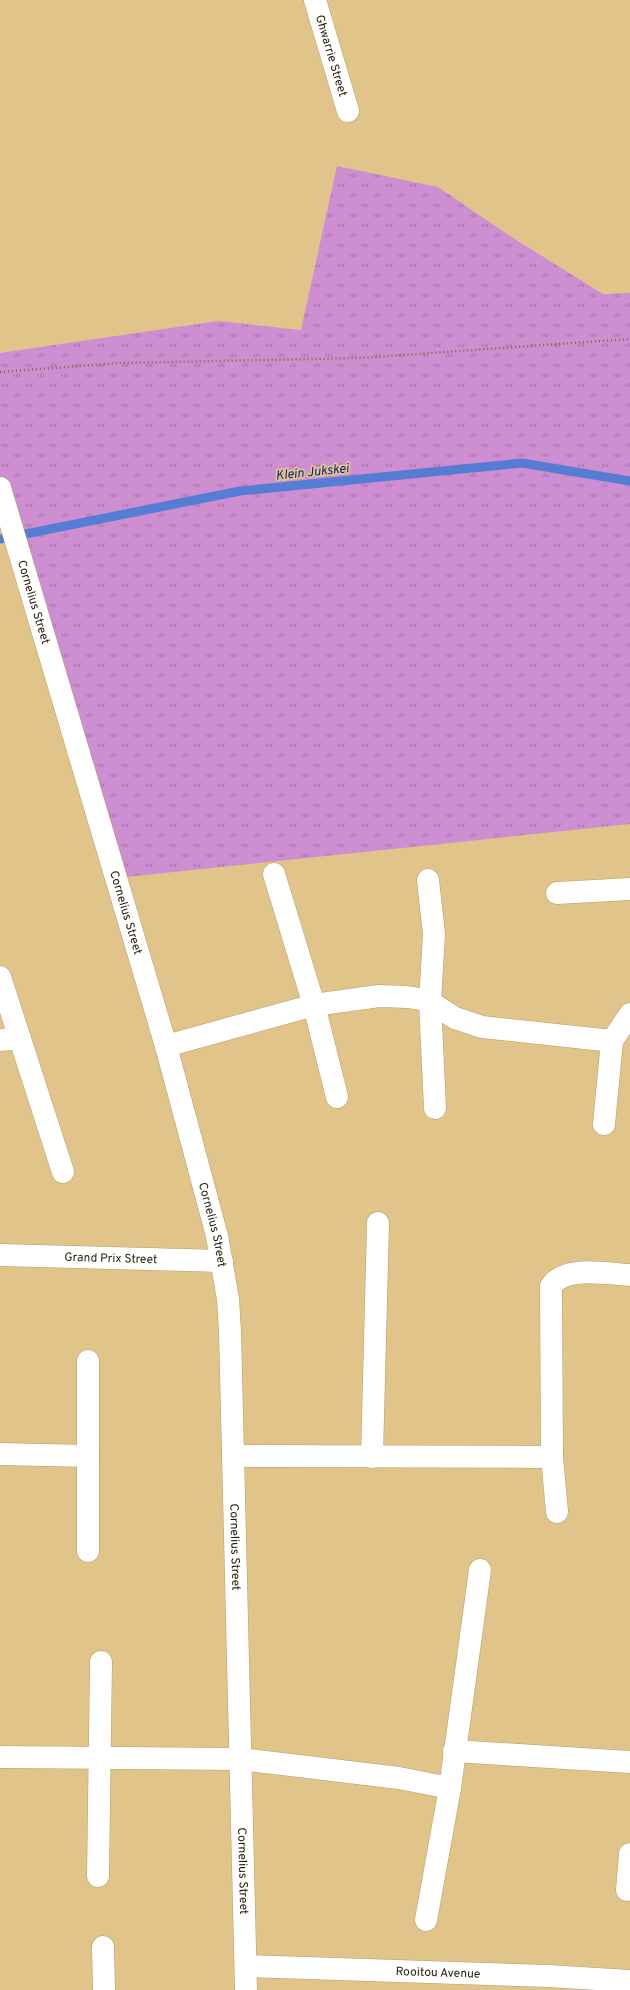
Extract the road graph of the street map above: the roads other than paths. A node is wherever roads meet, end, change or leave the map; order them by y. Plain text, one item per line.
1 (316, 0) edge
2 (348, 111) dead end
3 (1, 491) edge
4 (274, 874) dead end
5 (428, 880) dead end
6 (630, 889) edge
7 (557, 893) dead end
8 (0, 977) edge
9 (430, 1002) junction
10 (314, 1005) junction
11 (630, 1014) edge
12 (10, 1039) edge
13 (612, 1041) junction
14 (166, 1046) junction
15 (337, 1097) dead end
16 (435, 1108) dead end
17 (604, 1124) dead end
18 (63, 1172) dead end
19 (378, 1223) dead end
20 (0, 1255) edge
21 (222, 1261) junction
22 (630, 1275) edge
23 (88, 1361) dead end
24 (0, 1454) edge
25 (88, 1456) junction
26 (233, 1456) junction
27 (372, 1457) junction
28 (552, 1457) junction
29 (557, 1512) dead end
30 (88, 1552) dead end
31 (480, 1570) dead end
32 (101, 1662) dead end
33 (454, 1750) junction
34 (0, 1757) edge
35 (100, 1758) junction
36 (240, 1759) junction
37 (630, 1762) edge
38 (450, 1788) junction
39 (630, 1854) edge
40 (98, 1876) dead end
41 (627, 1890) dead end
42 (426, 1920) dead end
43 (103, 1947) dead end
44 (246, 1966) junction
45 (630, 1981) edge
46 (550, 1983) edge
47 (104, 1990) edge
48 (246, 1990) edge

1 - 2 street, Ghwarrie Street
3 - 14 street, Cornelius Street
4 - 10 street
5 - 9 street
6 - 7 street
8 - 12 street
9 - 10 street
9 - 13 street
9 - 16 street
10 - 14 street
10 - 15 street
11 - 13 street
12 - 18 street
13 - 17 street
14 - 21 street, Cornelius Street
19 - 27 street
20 - 21 street, Grand Prix Street
21 - 26 street, Cornelius Street
22 - 28 street
23 - 25 street
24 - 25 street
25 - 30 street
26 - 27 street
26 - 36 street, Cornelius Street
27 - 28 street
28 - 29 street
31 - 33 street
32 - 35 street
33 - 37 street
33 - 38 street
34 - 35 street
35 - 36 street
35 - 40 street
36 - 38 street
36 - 44 street, Cornelius Street
38 - 42 street
39 - 41 street
43 - 47 street
44 - 46 street, Rooitou Avenue
44 - 48 street, Cornelius Street
45 - 46 street, Rooitou Avenue

